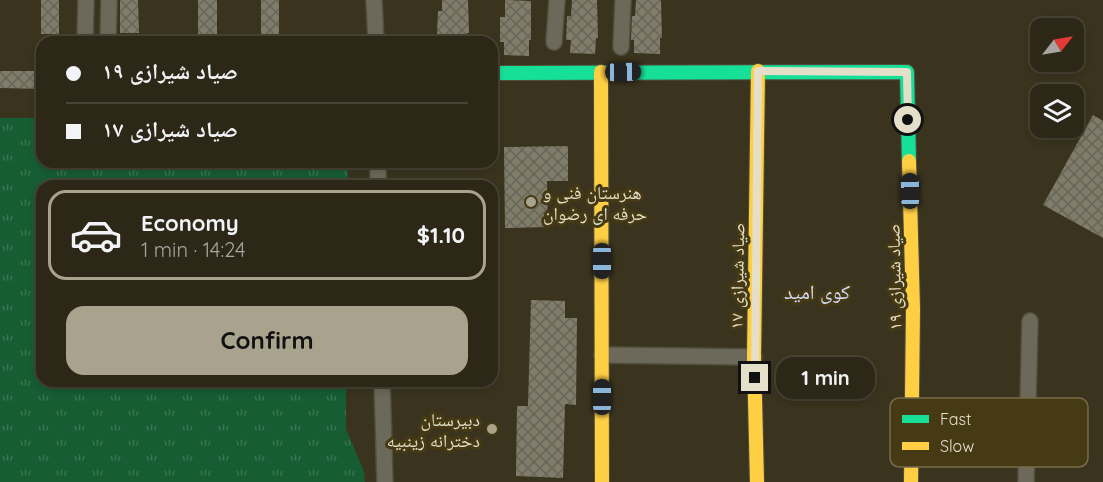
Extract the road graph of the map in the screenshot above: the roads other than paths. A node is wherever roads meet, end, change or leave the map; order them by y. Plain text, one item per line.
1 (86, 0) edge
2 (109, 0) edge
3 (374, 0) edge
4 (557, 0) edge
5 (623, 0) edge
6 (85, 36) edge
7 (108, 36) edge
8 (376, 36) edge
9 (554, 42) dead end
10 (621, 47) dead end
11 (758, 71) junction
12 (601, 72) junction
13 (498, 73) edge
14 (1030, 321) dead end
15 (602, 355) junction
16 (754, 357) junction
17 (382, 387) edge
18 (912, 398) edge
19 (1028, 398) edge
20 (911, 467) edge
21 (1026, 467) edge
22 (385, 482) edge
23 (602, 482) edge
24 (758, 482) edge
25 (911, 482) edge
26 (1026, 482) edge

1 - 6 street
2 - 7 street
3 - 8 street
4 - 9 street
5 - 10 street
11 - 12 street
11 - 16 street, صیاد شیرازی ۱۷
11 - 18 street, صیاد شیرازی ۱۹
12 - 13 street
12 - 15 street
14 - 19 street
15 - 16 street
15 - 23 street
16 - 24 street, صیاد شیرازی ۱۷
17 - 22 street
20 - 25 street, صیاد شیرازی ۱۹
21 - 26 street

